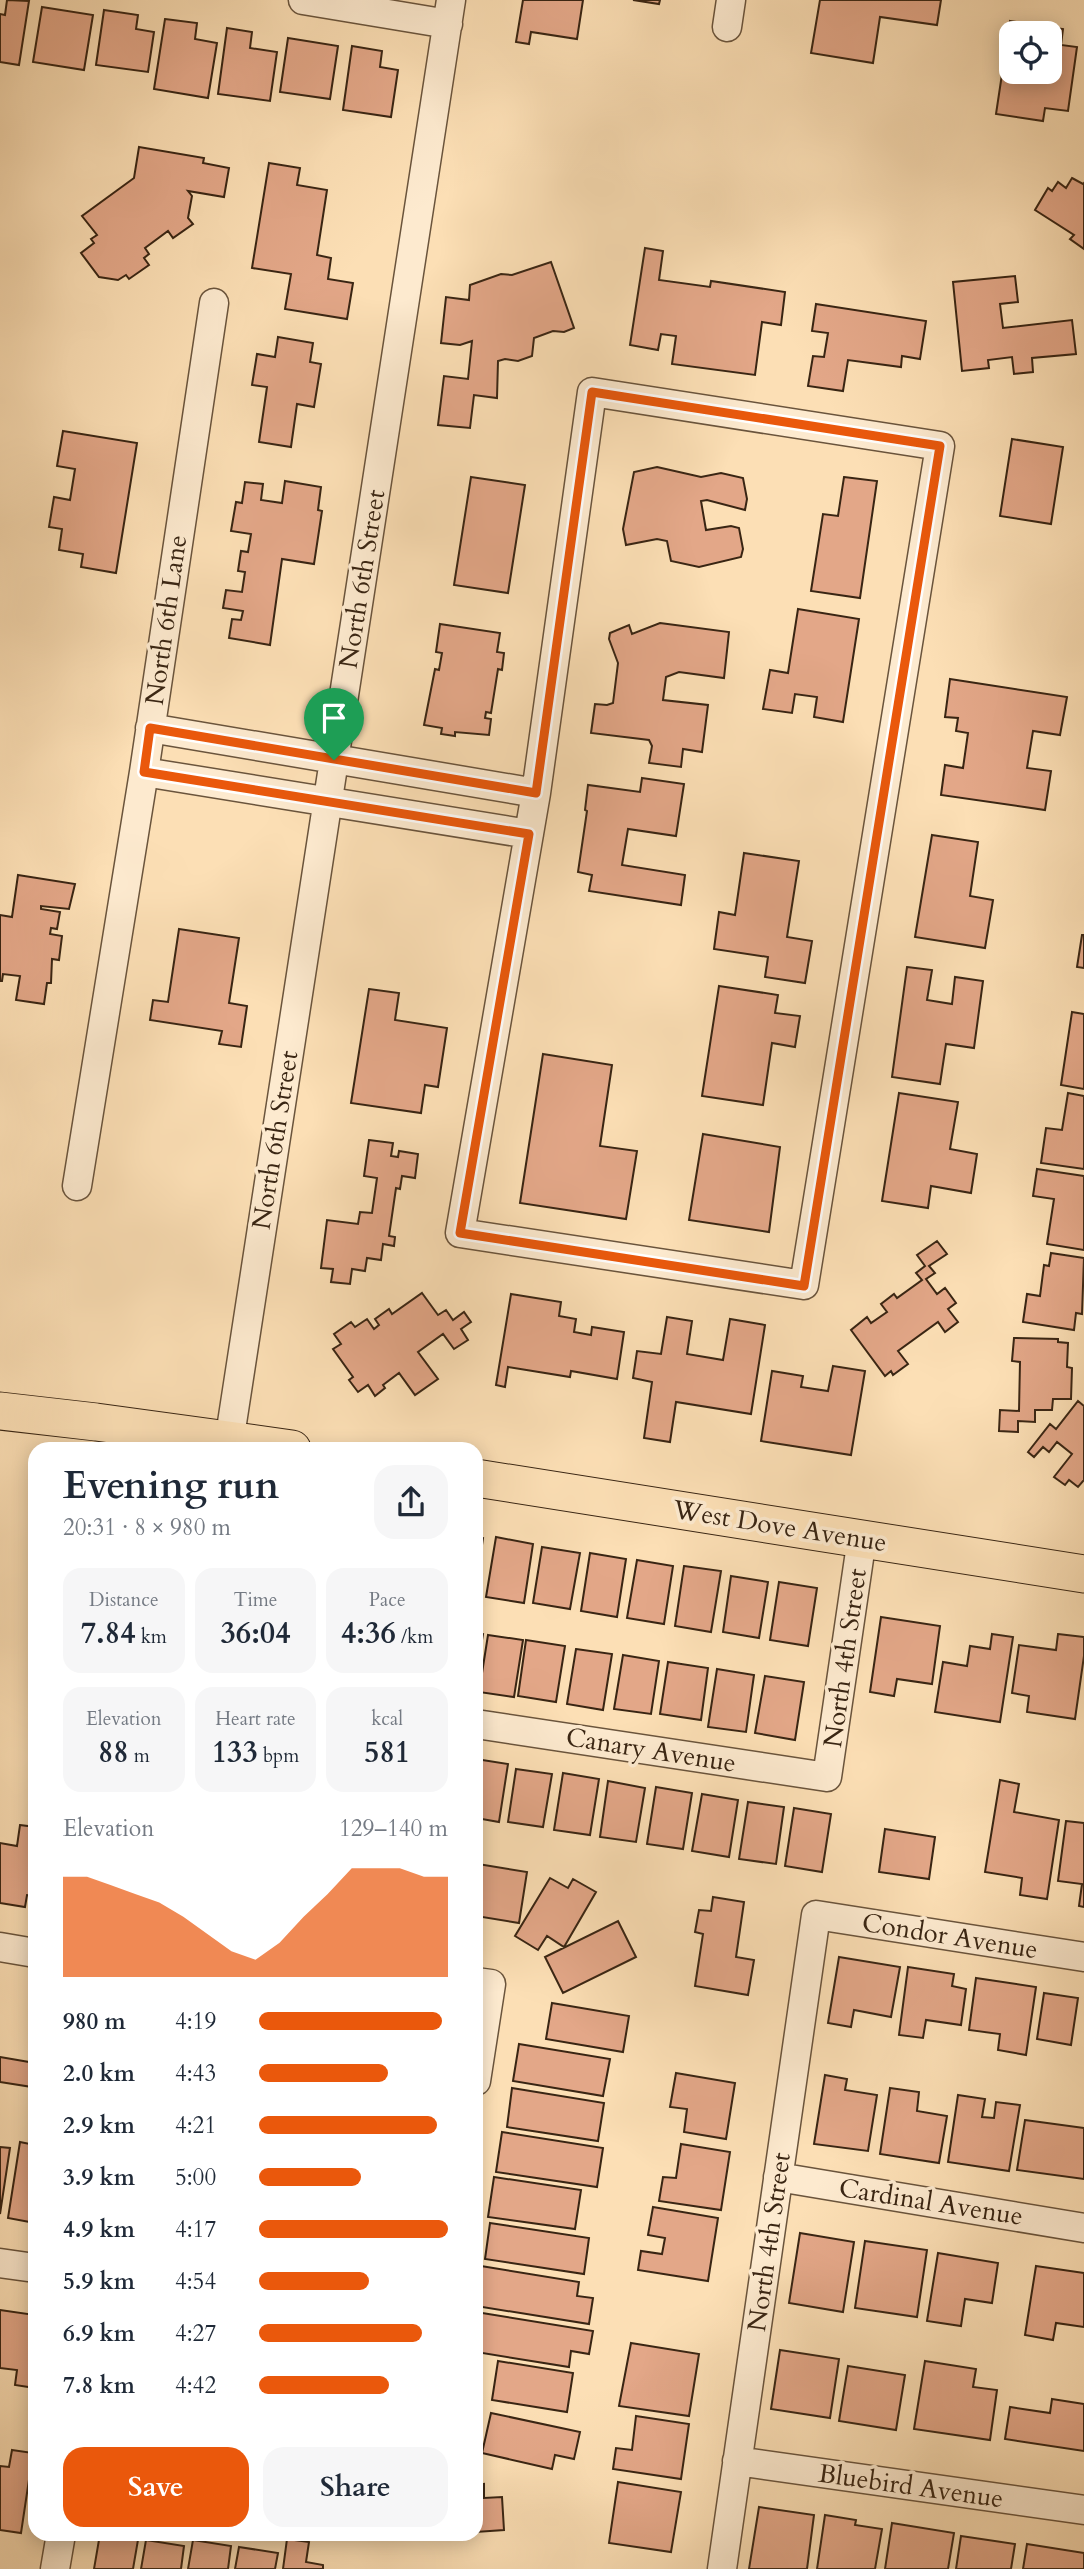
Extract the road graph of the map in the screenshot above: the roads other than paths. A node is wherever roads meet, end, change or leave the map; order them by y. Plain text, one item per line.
1 (303, 0) edge
2 (449, 12) edge
3 (214, 303) dead end
4 (150, 728) junction
5 (334, 760) junction
6 (144, 772) junction
7 (536, 793) junction
8 (327, 803) junction
9 (529, 834) junction
10 (77, 1186) dead end
11 (0, 1411) edge
12 (214, 1442) edge
13 (228, 1442) edge
14 (483, 1479) edge
15 (862, 1538) junction
16 (1084, 1574) edge
17 (483, 1725) edge
18 (827, 1777) joint
19 (816, 1915) joint
20 (0, 1947) edge
21 (28, 1952) edge
22 (1084, 1957) edge
23 (778, 2177) junction
24 (1084, 2228) edge
25 (0, 2263) edge
26 (28, 2267) edge
27 (737, 2461) junction
28 (1084, 2510) edge
29 (60, 2541) edge
30 (55, 2569) edge
31 (722, 2569) edge

1 - 2 street
2 - 5 street, North 6th Street
3 - 4 street, North 6th Lane
4 - 5 street
4 - 6 street, North 6th Lane
5 - 7 street
5 - 8 street, North 6th Street
6 - 8 street
6 - 10 street, North 6th Lane
7 - 9 street
7 - 9 street
8 - 9 street
8 - 13 street, North 6th Street
11 - 12 main road
14 - 15 main road, West Dove Avenue
15 - 16 main road, West Dove Avenue
15 - 18 street, North 4th Street
17 - 18 street, Canary Avenue
19 - 22 street, Condor Avenue
19 - 23 street, North 4th Street
20 - 21 street
23 - 24 street, Cardinal Avenue
23 - 27 street, North 4th Street
25 - 26 street
27 - 28 street, Bluebird Avenue
27 - 31 street, North 4th Street
29 - 30 street

